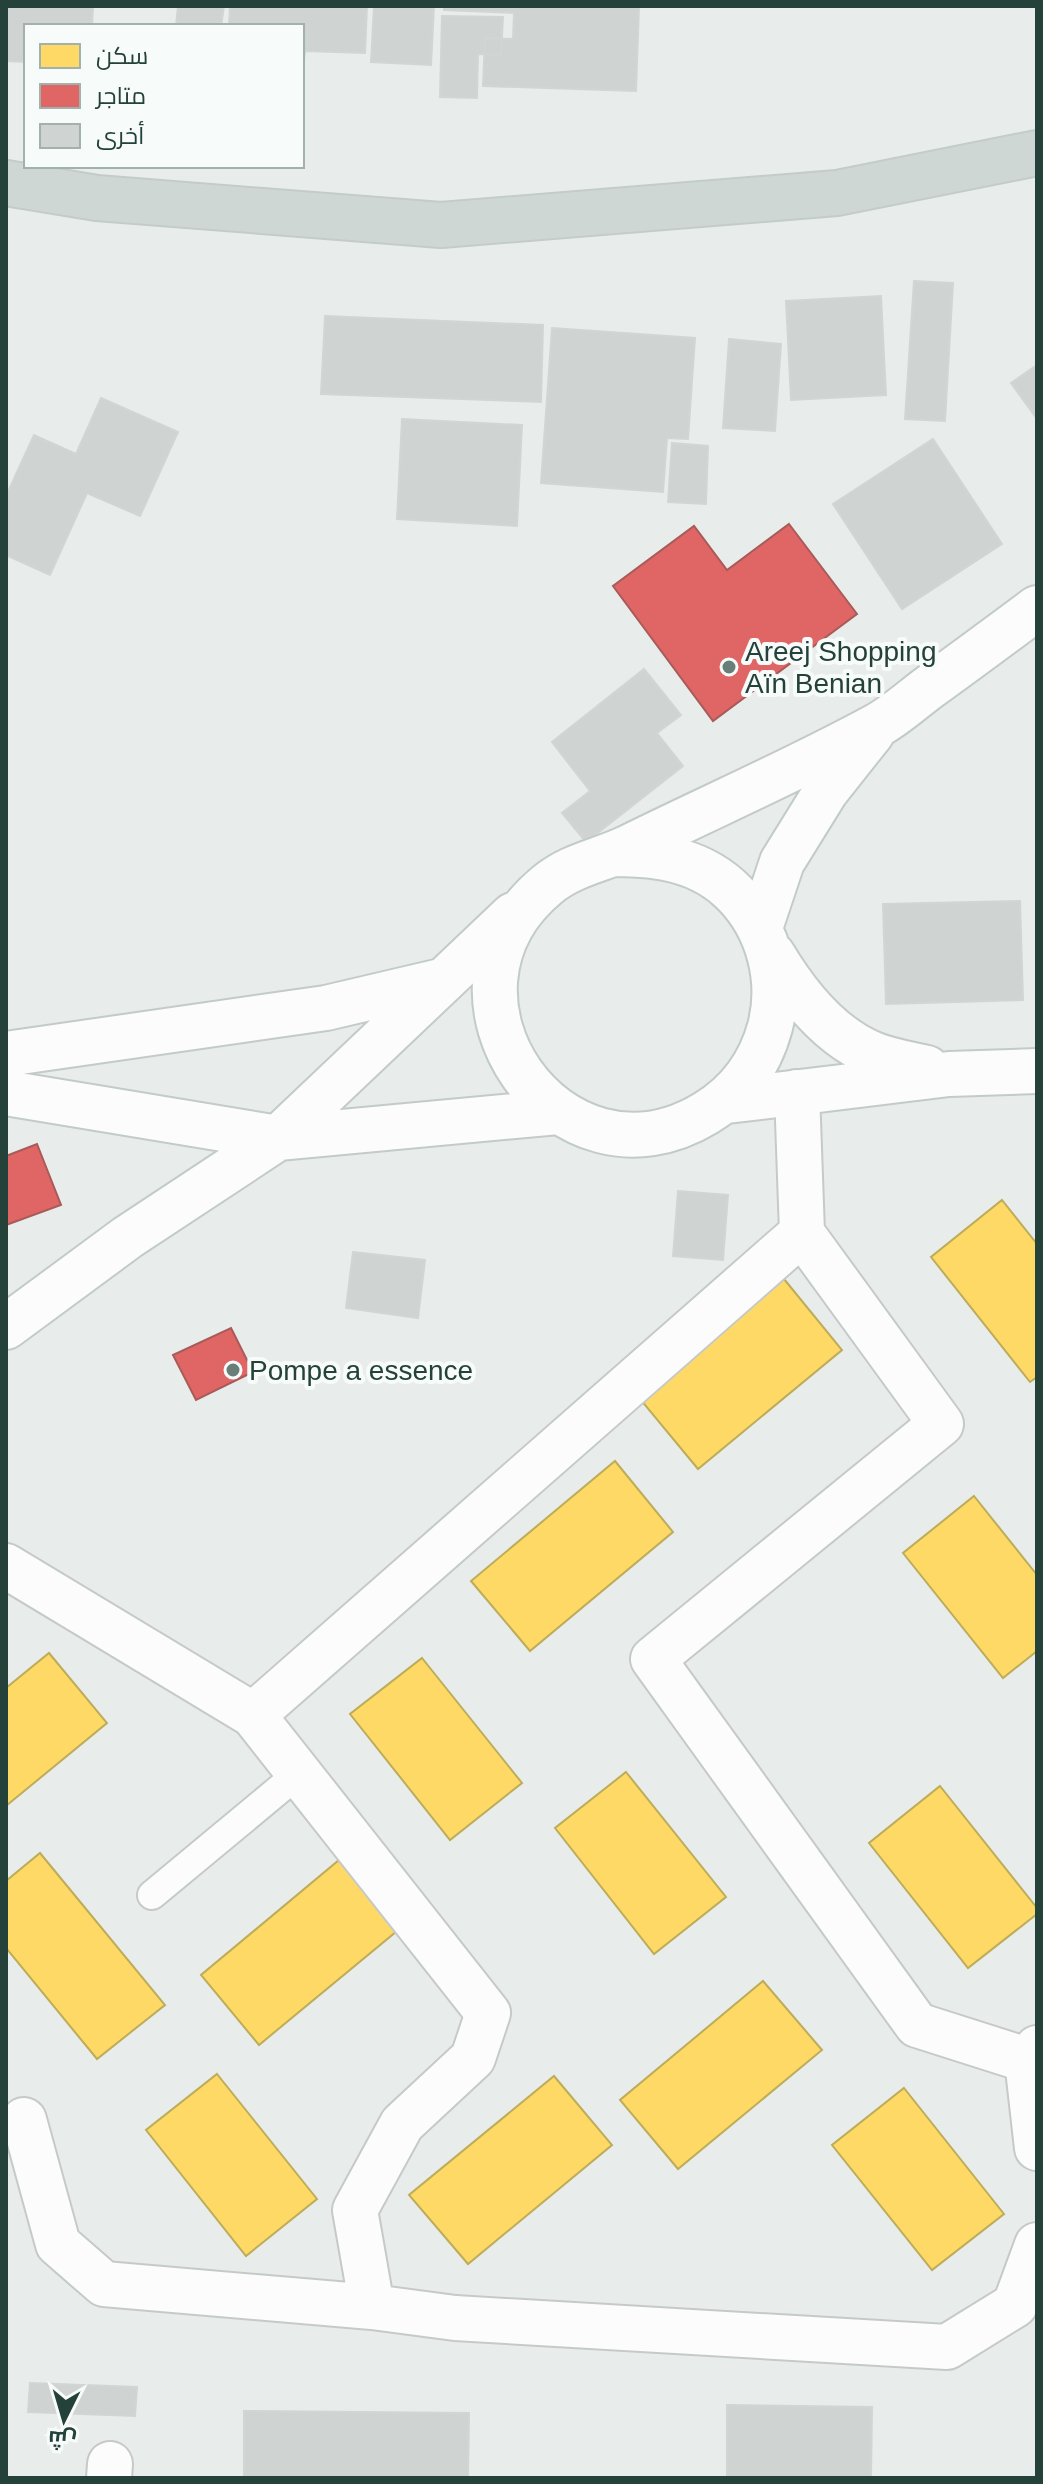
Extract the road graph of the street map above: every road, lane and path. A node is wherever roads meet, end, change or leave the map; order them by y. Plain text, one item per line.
1 (1037, 153) edge
2 (6, 183) edge
3 (1037, 608) edge
4 (879, 725) junction
5 (614, 854) junction
6 (526, 902) junction
7 (764, 938) junction
8 (443, 981) junction
9 (6, 1054) edge
10 (1037, 1071) edge
11 (949, 1074) junction
12 (797, 1092) junction
13 (6, 1093) edge
14 (727, 1101) junction
15 (558, 1112) junction
16 (278, 1138) junction
17 (802, 1233) junction
18 (6, 1327) edge
19 (6, 1566) edge
20 (253, 1715) junction
21 (299, 1773) junction
22 (152, 1895) dead end
23 (1032, 2054) edge
24 (24, 2120) dead end
25 (1037, 2148) edge
26 (1037, 2245) edge
27 (372, 2307) junction

1 - 2 main road
3 - 4 street
4 - 5 street
4 - 7 street
5 - 6 street
5 - 7 street
6 - 8 street
6 - 15 street
7 - 11 street
7 - 14 street
8 - 9 street
8 - 16 street
10 - 11 street
11 - 12 street
12 - 14 street
12 - 17 street
13 - 16 street
14 - 15 street
15 - 16 street
16 - 18 street
17 - 20 street
17 - 23 street
19 - 20 street
20 - 21 street
21 - 22 lane
21 - 27 street
23 - 25 street
24 - 27 street
26 - 27 street

